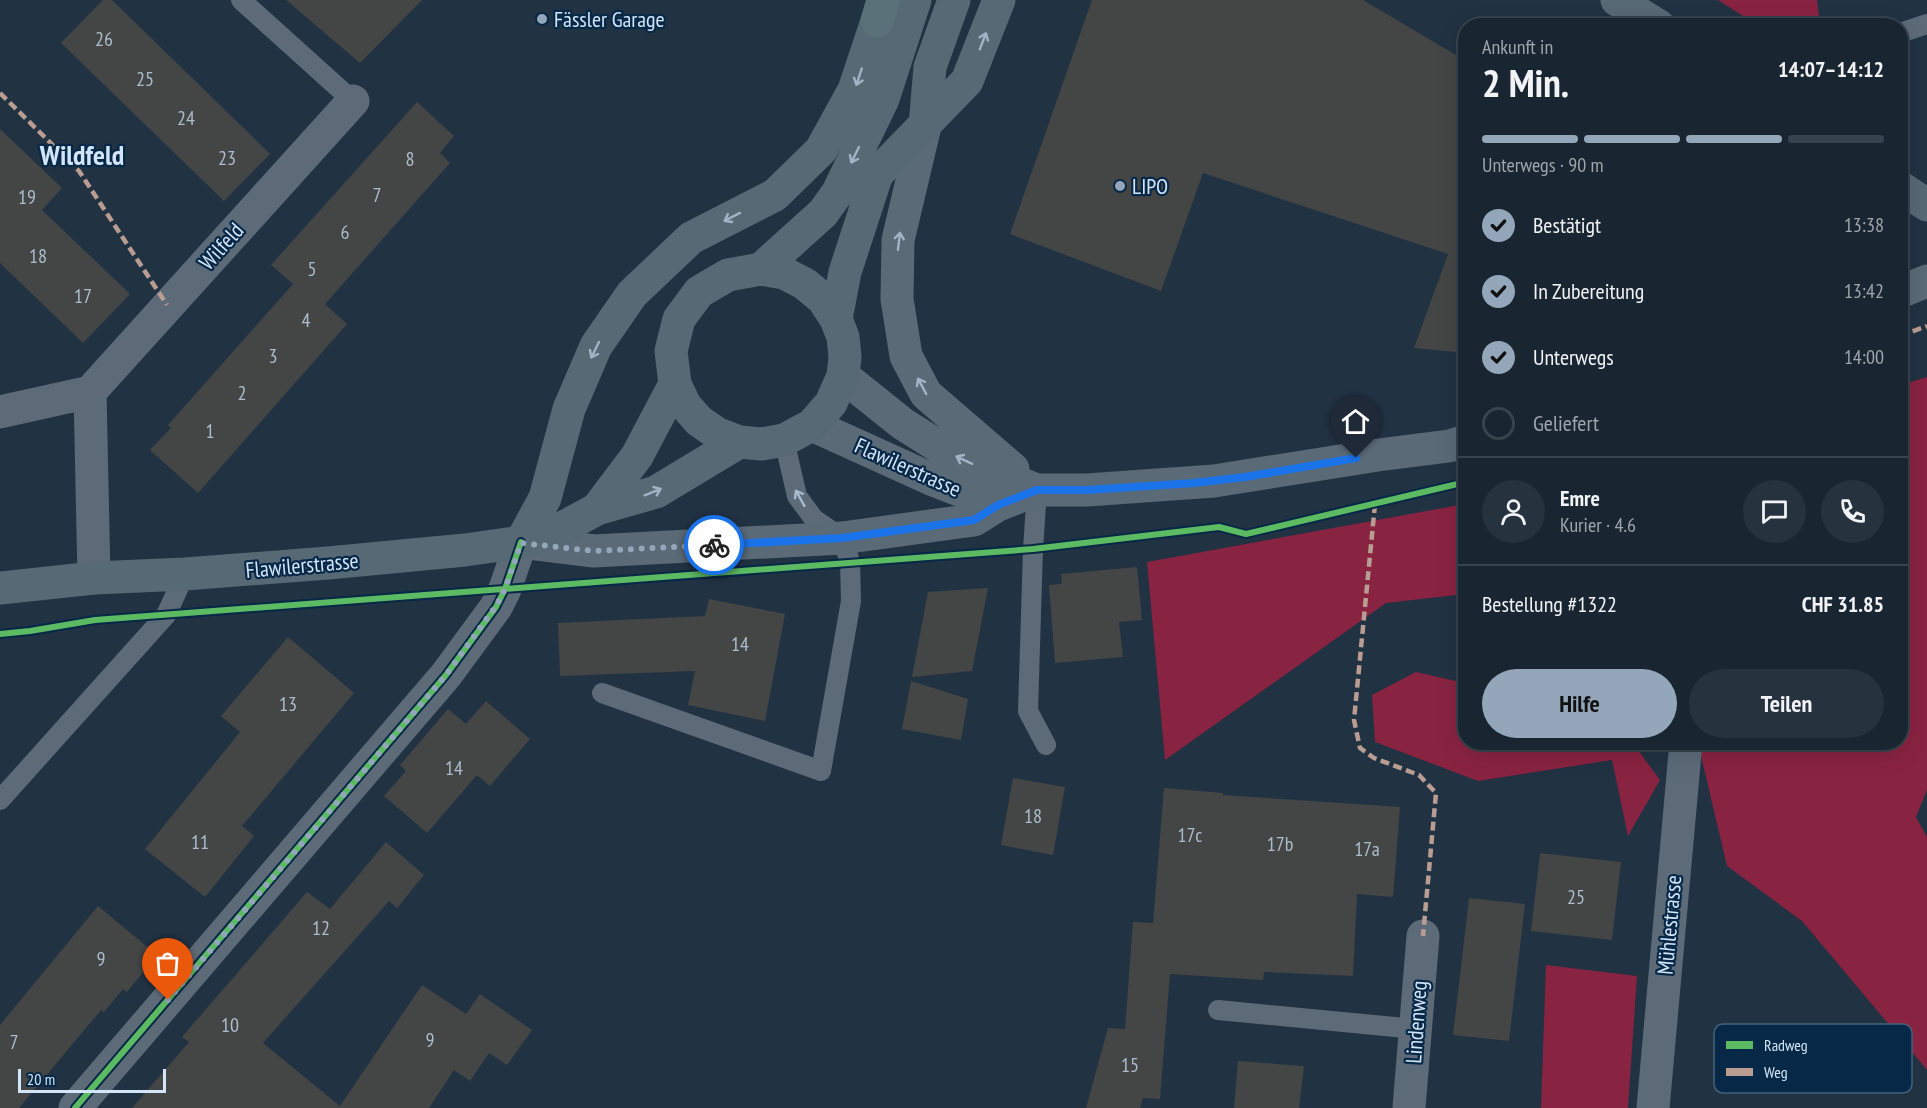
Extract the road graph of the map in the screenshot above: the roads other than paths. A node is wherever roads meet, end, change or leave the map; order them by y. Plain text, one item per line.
1 (241, 0) edge
2 (915, 0) edge
3 (954, 0) edge
4 (999, 0) edge
5 (1617, 0) edge
6 (880, 10) edge
7 (1646, 18) edge
8 (1927, 24) edge
9 (1908, 30) edge
10 (353, 101) joint
11 (925, 126) junction
12 (1908, 192) edge
13 (1927, 205) edge
14 (761, 269) junction
15 (1927, 281) edge
16 (1908, 289) edge
17 (836, 319) junction
18 (843, 376) junction
19 (675, 384) junction
20 (90, 392) junction
21 (0, 412) edge
22 (798, 432) junction
23 (739, 442) junction
24 (1458, 443) edge
25 (1037, 490) junction
26 (998, 505) junction
27 (597, 509) junction
28 (842, 538) junction
29 (521, 543) junction
30 (185, 574) junction
31 (94, 578) junction
32 (0, 588) edge
33 (602, 693) dead end
34 (1046, 745) dead end
35 (1685, 750) edge
36 (0, 800) edge
37 (1423, 936) dead end
38 (1218, 1010) dead end
39 (1416, 1029) junction
40 (75, 1108) edge
41 (1409, 1108) edge
42 (1653, 1108) edge

1 - 10 lane
2 -> 14 main road
3 - 11 main road
11 -> 4 main road
5 - 7 main road
6 -> 29 main road
8 - 9 lane
10 - 20 street, Wilfeld
11 - 17 main road
25 -> 11 main road
12 - 13 main road
14 - 17 main road
14 - 19 main road
15 - 16 main road
17 - 18 main road
18 - 22 main road
25 -> 18 main road, Flawilerstrasse
19 - 23 main road
19 - 27 main road, Flawilerstrasse
20 - 21 street
20 - 31 street
22 - 23 main road
22 - 26 main road, Flawilerstrasse
28 -> 22 lane
27 -> 23 main road, Flawilerstrasse
24 - 25 main road, Flawilerstrasse
25 - 26 main road, Flawilerstrasse
25 - 34 lane
26 - 28 main road
27 - 29 main road, Flawilerstrasse
28 - 29 main road
28 - 33 lane
29 - 30 main road, Flawilerstrasse
29 - 40 street
30 - 31 main road, Flawilerstrasse
30 - 36 lane
31 - 32 main road, Flawilerstrasse
35 - 42 street, Mühlestrasse
37 - 39 street, Lindenweg
38 - 39 lane
39 - 41 street, Lindenweg

